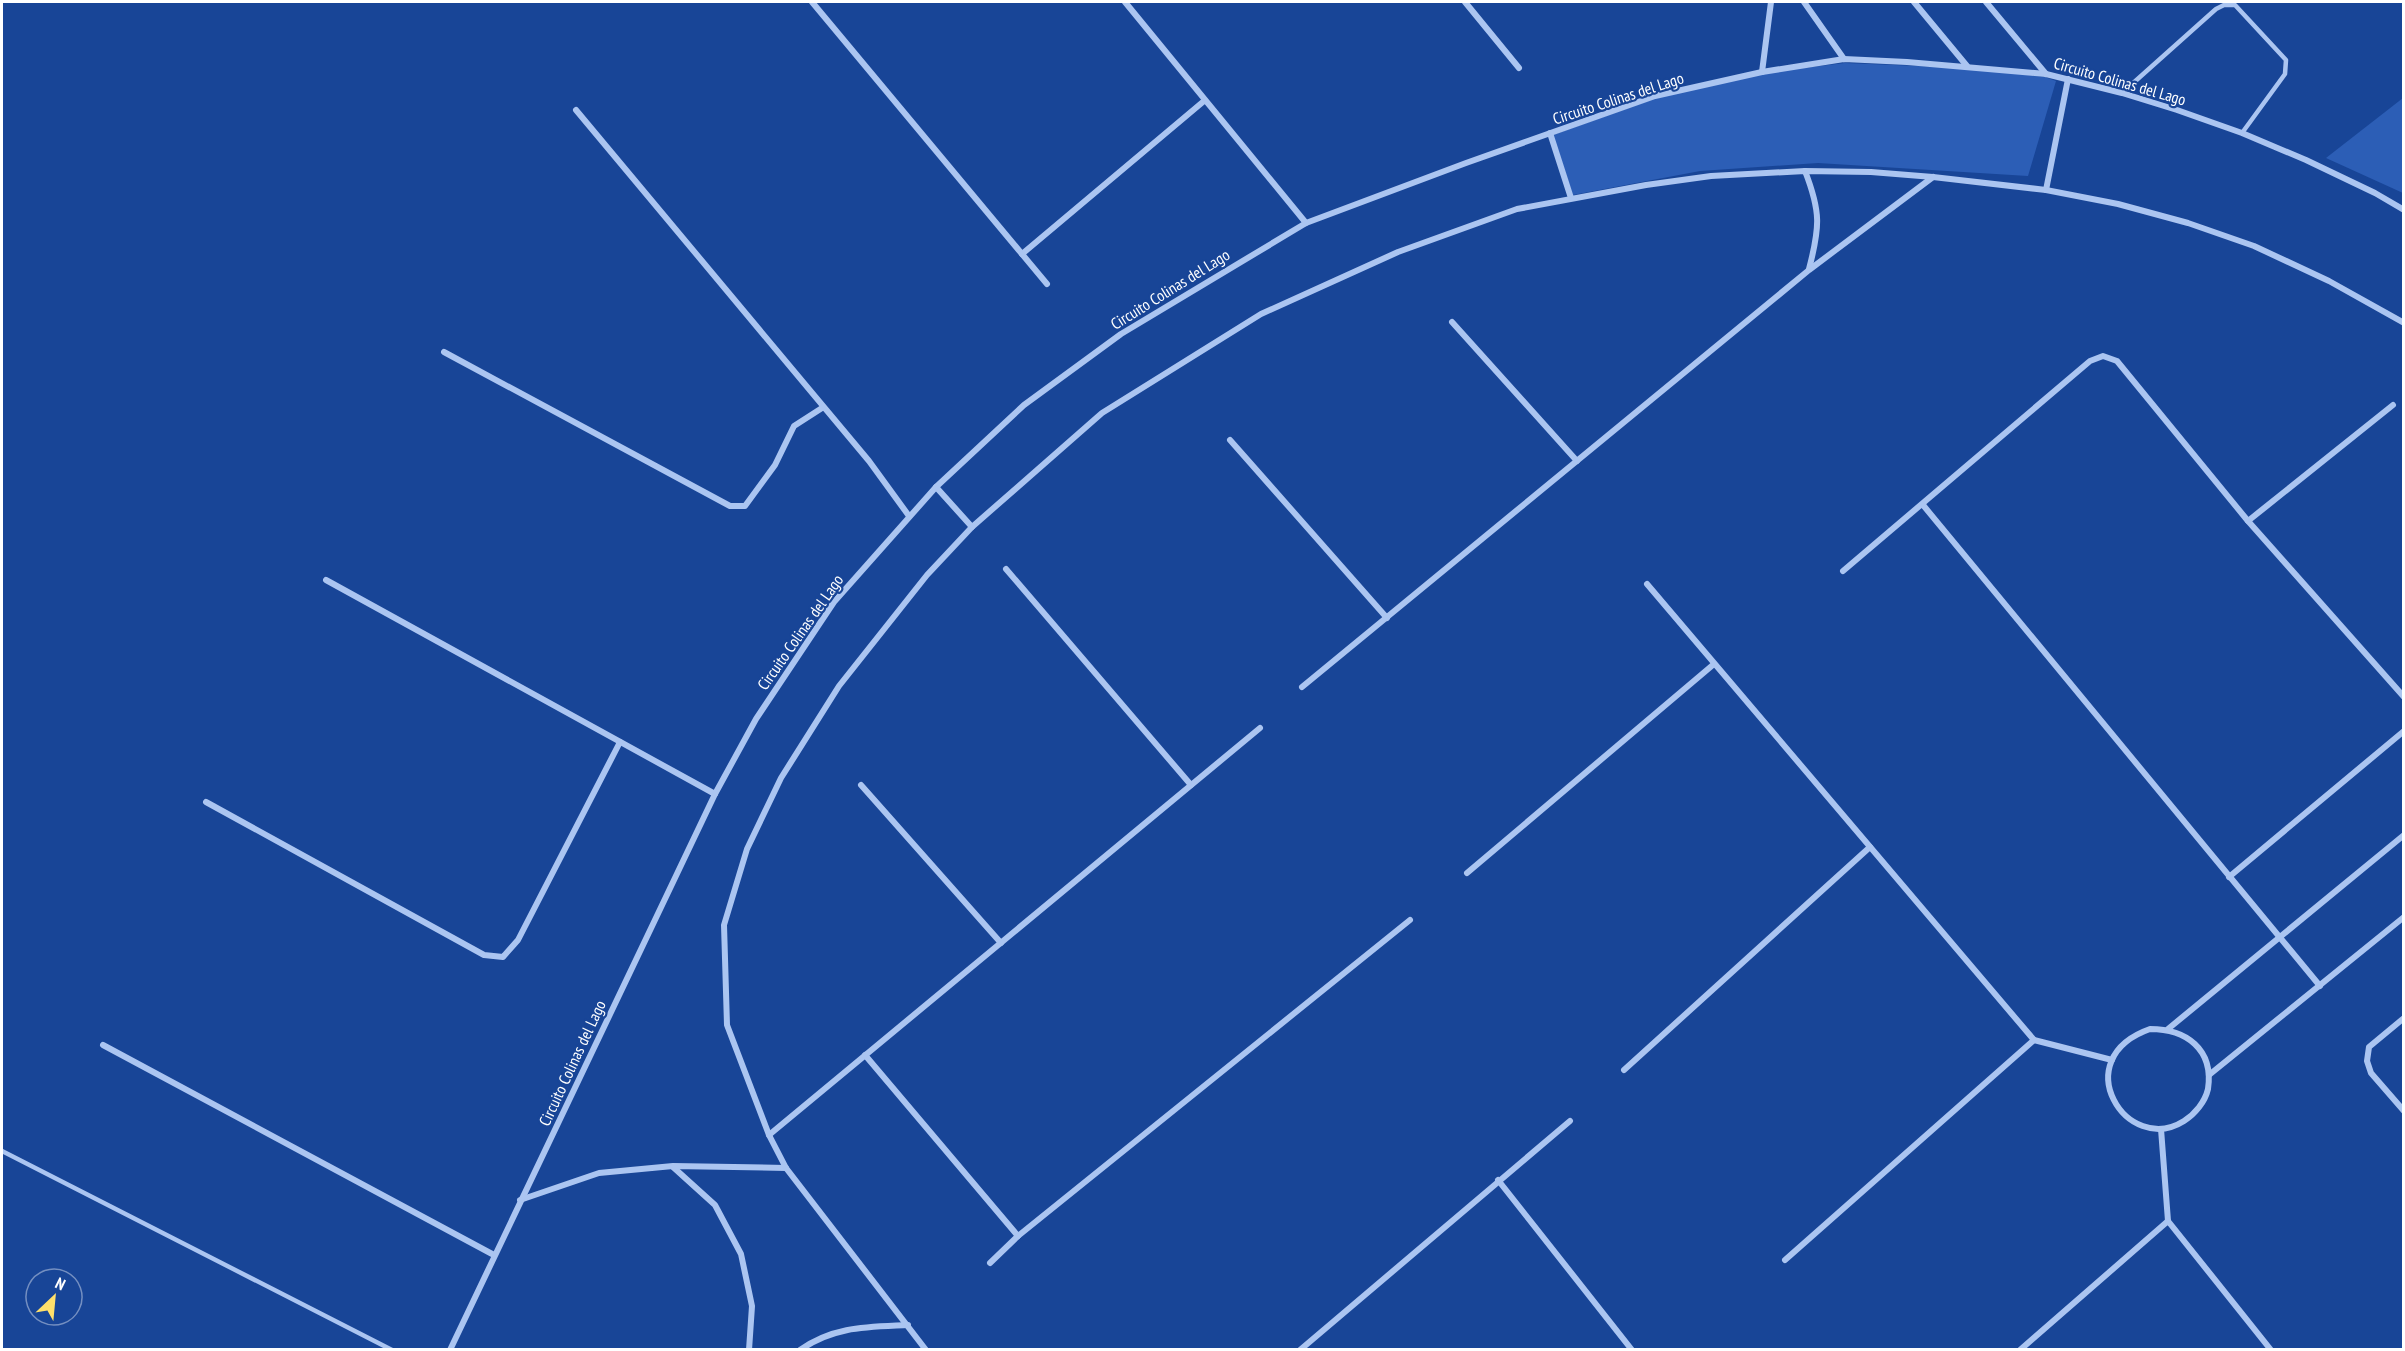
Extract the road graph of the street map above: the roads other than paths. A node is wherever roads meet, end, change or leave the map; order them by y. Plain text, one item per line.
1 (812, 2) edge
2 (1125, 2) edge
3 (1465, 2) edge
4 (1771, 2) edge
5 (1804, 2) edge
6 (1914, 2) edge
7 (1986, 2) edge
8 (1844, 59) junction
9 (1967, 66) junction
10 (1519, 68) dead end
11 (1762, 72) junction
12 (2046, 74) junction
13 (2068, 79) junction
14 (2122, 93) junction
15 (1204, 100) junction
16 (576, 110) dead end
17 (1550, 133) junction
18 (2242, 134) junction
19 (1805, 171) junction
20 (1933, 177) junction
21 (2046, 190) junction
22 (1572, 198) junction
23 (2403, 210) edge
24 (1306, 223) junction
25 (1022, 254) junction
26 (1809, 270) junction
27 (1047, 284) dead end
28 (1452, 322) dead end
29 (2402, 323) edge
30 (444, 352) dead end
31 (2393, 405) dead end
32 (822, 408) junction
33 (1230, 440) dead end
34 (1577, 461) junction
35 (936, 487) junction
36 (1923, 505) junction
37 (909, 516) junction
38 (2248, 521) junction
39 (972, 527) junction
40 (1006, 569) dead end
41 (1843, 571) dead end
42 (326, 580) dead end
43 (1647, 584) dead end
44 (1387, 618) junction
45 (1714, 663) junction
46 (1302, 687) dead end
47 (2403, 697) edge
48 (1260, 728) dead end
49 (2403, 732) edge
50 (620, 742) junction
51 (861, 785) dead end
52 (1191, 785) junction
53 (715, 794) junction
54 (206, 802) dead end
55 (2403, 835) edge
56 (1870, 847) junction
57 (1467, 873) dead end
58 (2229, 877) junction
59 (2403, 917) edge
60 (1410, 920) dead end
61 (2280, 936) junction
62 (1001, 943) junction
63 (2320, 986) junction
64 (2403, 1018) edge
65 (2168, 1029) junction
66 (2034, 1040) junction
67 (103, 1045) dead end
68 (865, 1055) junction
69 (2112, 1060) junction
70 (1624, 1070) dead end
71 (2209, 1075) junction
72 (2403, 1112) edge
73 (1570, 1121) dead end
74 (2161, 1129) junction
75 (770, 1135) junction
76 (2, 1150) edge
77 (673, 1166) junction
78 (786, 1168) junction
79 (1498, 1180) junction
80 (520, 1200) junction
81 (2168, 1221) junction
82 (1018, 1236) junction
83 (494, 1255) junction
84 (1785, 1260) dead end
85 (990, 1263) dead end
86 (908, 1325) junction
87 (392, 1350) edge
88 (450, 1350) edge
89 (748, 1350) edge
90 (801, 1350) edge
91 (926, 1350) edge
92 (1300, 1350) edge
93 (1632, 1350) edge
94 (2020, 1350) edge
95 (2271, 1350) edge

1 - 25 street
2 - 15 street
3 - 10 street
4 - 11 street
5 - 8 street
6 - 9 street
7 - 12 street
8 - 9 street, Circuito Colinas del Lago
8 - 11 street, Circuito Colinas del Lago
9 - 12 street, Circuito Colinas del Lago
11 - 17 street, Circuito Colinas del Lago
12 - 13 street, Circuito Colinas del Lago
13 - 14 street, Circuito Colinas del Lago
13 - 21 street
14 - 18 street, Circuito Colinas del Lago
14 - 18 lane
15 - 24 street
15 - 25 street
16 - 32 street
17 - 22 street
17 - 24 street, Circuito Colinas del Lago
18 - 23 street, Circuito Colinas del Lago
19 - 20 street
19 - 22 street
19 - 26 street
20 - 21 street
20 - 26 street
21 - 29 street
22 - 39 street
24 - 35 street, Circuito Colinas del Lago
25 - 27 street
26 - 34 street
28 - 34 street
30 - 32 street
31 - 38 street
32 - 37 street
33 - 44 street
34 - 44 street
35 - 37 street, Circuito Colinas del Lago
35 - 39 street
36 - 38 street
36 - 41 street
36 - 58 street
37 - 53 street, Circuito Colinas del Lago
38 - 47 street
39 - 75 street
40 - 52 street
42 - 50 street
43 - 45 street
44 - 46 street
45 - 56 street
45 - 57 street
48 - 52 street
49 - 58 street
50 - 53 street
50 - 54 street
51 - 62 street
52 - 62 street
53 - 80 street, Circuito Colinas del Lago
55 - 61 street
56 - 66 street
56 - 70 street
58 - 61 street
59 - 63 street
60 - 82 street
61 - 63 street
61 - 65 street
62 - 68 street
63 - 71 street
64 - 72 street
65 - 69 street
65 - 71 street
66 - 69 street
66 - 84 street
67 - 83 street
68 - 75 street
68 - 82 street
69 - 74 street
71 - 74 street
73 - 79 street
74 - 81 street
75 - 78 street
76 - 87 lane
77 - 78 street
77 - 80 street
77 - 89 street
78 - 86 street
79 - 92 street
79 - 93 street
80 - 83 street, Circuito Colinas del Lago
81 - 94 street
81 - 95 street
82 - 85 street
83 - 88 street, Circuito Colinas del Lago
86 - 90 street
86 - 91 street

